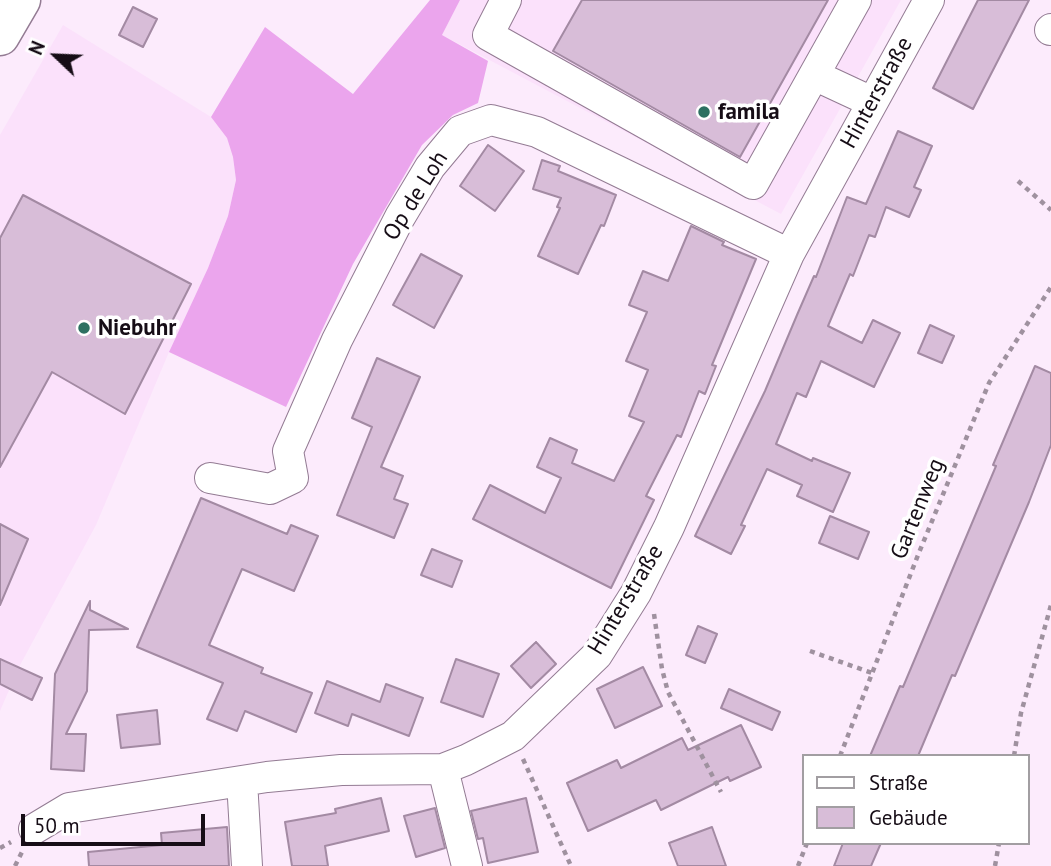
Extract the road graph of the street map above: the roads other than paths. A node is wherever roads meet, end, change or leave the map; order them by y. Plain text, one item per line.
1 (21, 0) edge
2 (506, 0) edge
3 (856, 0) edge
4 (929, 0) edge
5 (0, 36) edge
6 (814, 75) junction
7 (872, 102) junction
8 (789, 254) junction
9 (210, 478) dead end
10 (443, 769) junction
11 (242, 781) junction
12 (34, 829) dead end
13 (247, 866) edge
14 (467, 866) edge

1 - 5 main road
2 - 6 street
3 - 6 street
4 - 7 street, Hinterstraße
6 - 7 street
7 - 8 street, Hinterstraße
8 - 9 street, Op de Loh
8 - 10 street, Hinterstraße
10 - 11 street, Hinterstraße
10 - 14 street
11 - 12 street, Hinterstraße
11 - 13 street

